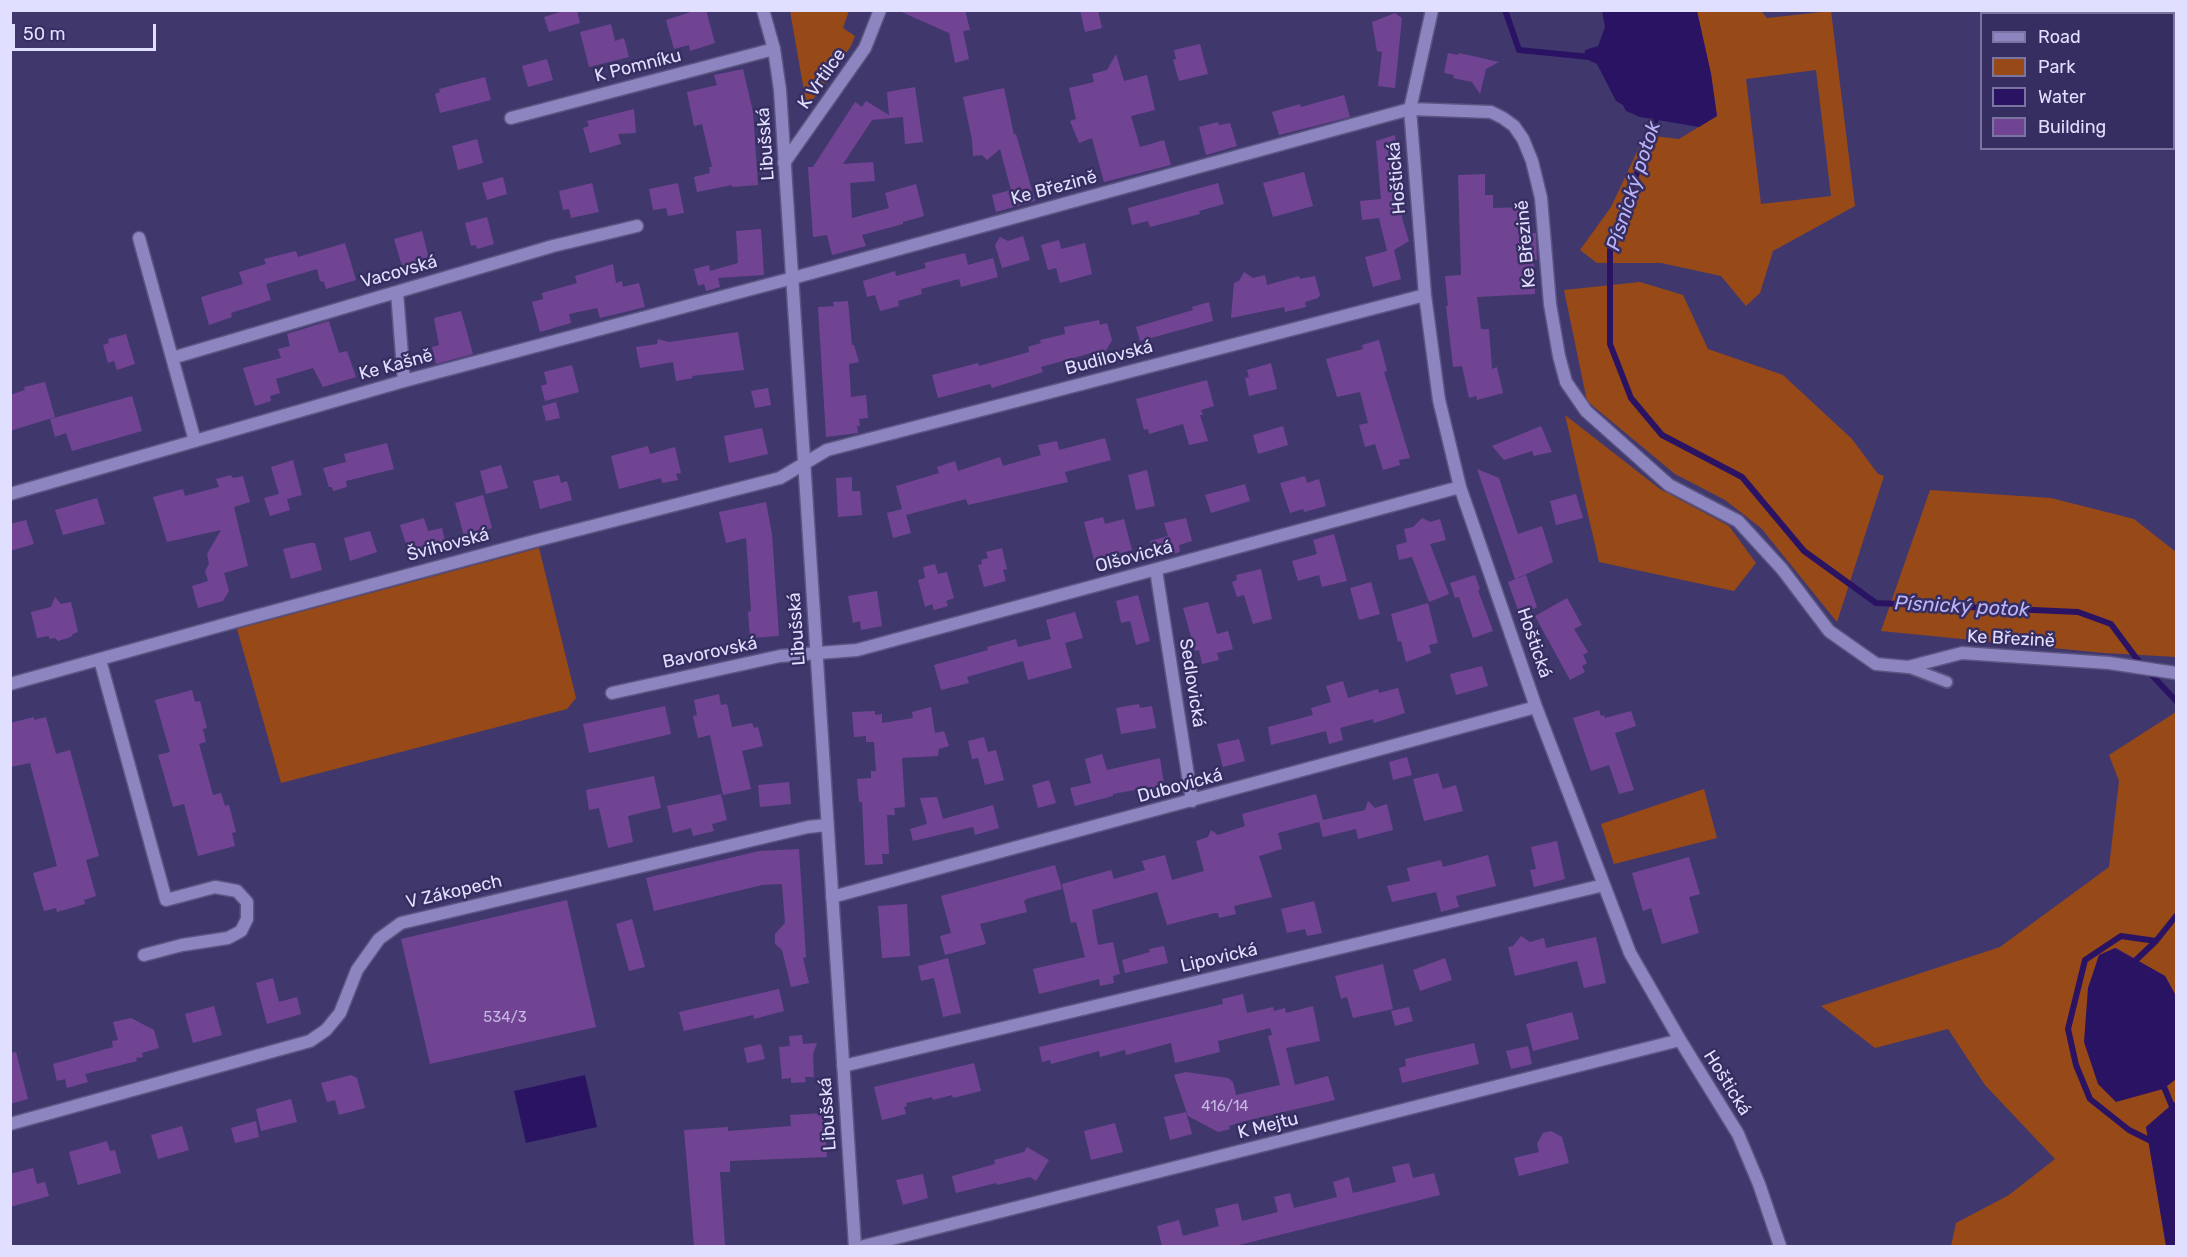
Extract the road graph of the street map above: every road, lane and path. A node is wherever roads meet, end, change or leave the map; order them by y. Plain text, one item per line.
1 (763, 10) edge
2 (880, 10) edge
3 (1432, 10) edge
4 (774, 49) junction
5 (1410, 109) junction
6 (511, 117) dead end
7 (784, 163) junction
8 (637, 226) dead end
9 (139, 238) dead end
10 (793, 278) junction
11 (397, 292) junction
12 (1425, 295) junction
13 (172, 358) junction
14 (404, 381) junction
15 (195, 441) junction
16 (804, 462) junction
17 (1460, 487) junction
18 (10, 494) edge
19 (1156, 570) junction
20 (816, 652) junction
21 (100, 660) junction
22 (1908, 667) junction
23 (2176, 673) edge
24 (1947, 681) dead end
25 (10, 684) edge
26 (612, 693) dead end
27 (1536, 707) junction
28 (1192, 801) junction
29 (827, 825) junction
30 (1604, 885) junction
31 (832, 897) junction
32 (144, 955) dead end
33 (1680, 1040) junction
34 (843, 1066) junction
35 (10, 1124) edge
36 (855, 1246) edge
37 (864, 1246) edge
38 (1780, 1246) edge

1 - 4 street, Libušská
2 - 7 street, K Vrtilce
3 - 5 street, Hoštická
4 - 6 street, K Pomníku
4 - 7 street, Libušská
5 - 10 street, Ke Březině
5 - 12 street, Hoštická
5 - 22 street, Ke Březině
7 - 10 street, Libušská
8 - 11 street, Vacovská
9 - 13 street
10 - 14 street, Ke Kašně
10 - 16 street, Libušská
11 - 13 street, Vacovská
11 - 14 street
12 - 16 street, Budilovská
12 - 17 street, Hoštická
13 - 15 street
14 - 15 street, Ke Kašně
15 - 18 street, Ke Kašně
16 - 20 street, Libušská
16 - 21 street, Švihovská
17 - 19 street, Olšovická
17 - 27 street, Hoštická
19 - 20 street, Olšovická
19 - 28 street, Sedlovická
20 - 26 street, Bavorovská
20 - 29 street, Libušská
21 - 25 street, Švihovská
21 - 32 street
22 - 23 street, Ke Březině
22 - 24 lane
27 - 28 street, Dubovická
27 - 30 street, Hoštická
28 - 31 street, Dubovická
29 - 31 street, Libušská
29 - 35 street, V Zákopech
30 - 33 street, Hoštická
30 - 34 street, Lipovická
31 - 34 street, Libušská
33 - 37 street, K Mejtu
33 - 38 street, Hoštická
34 - 36 street, Libušská

